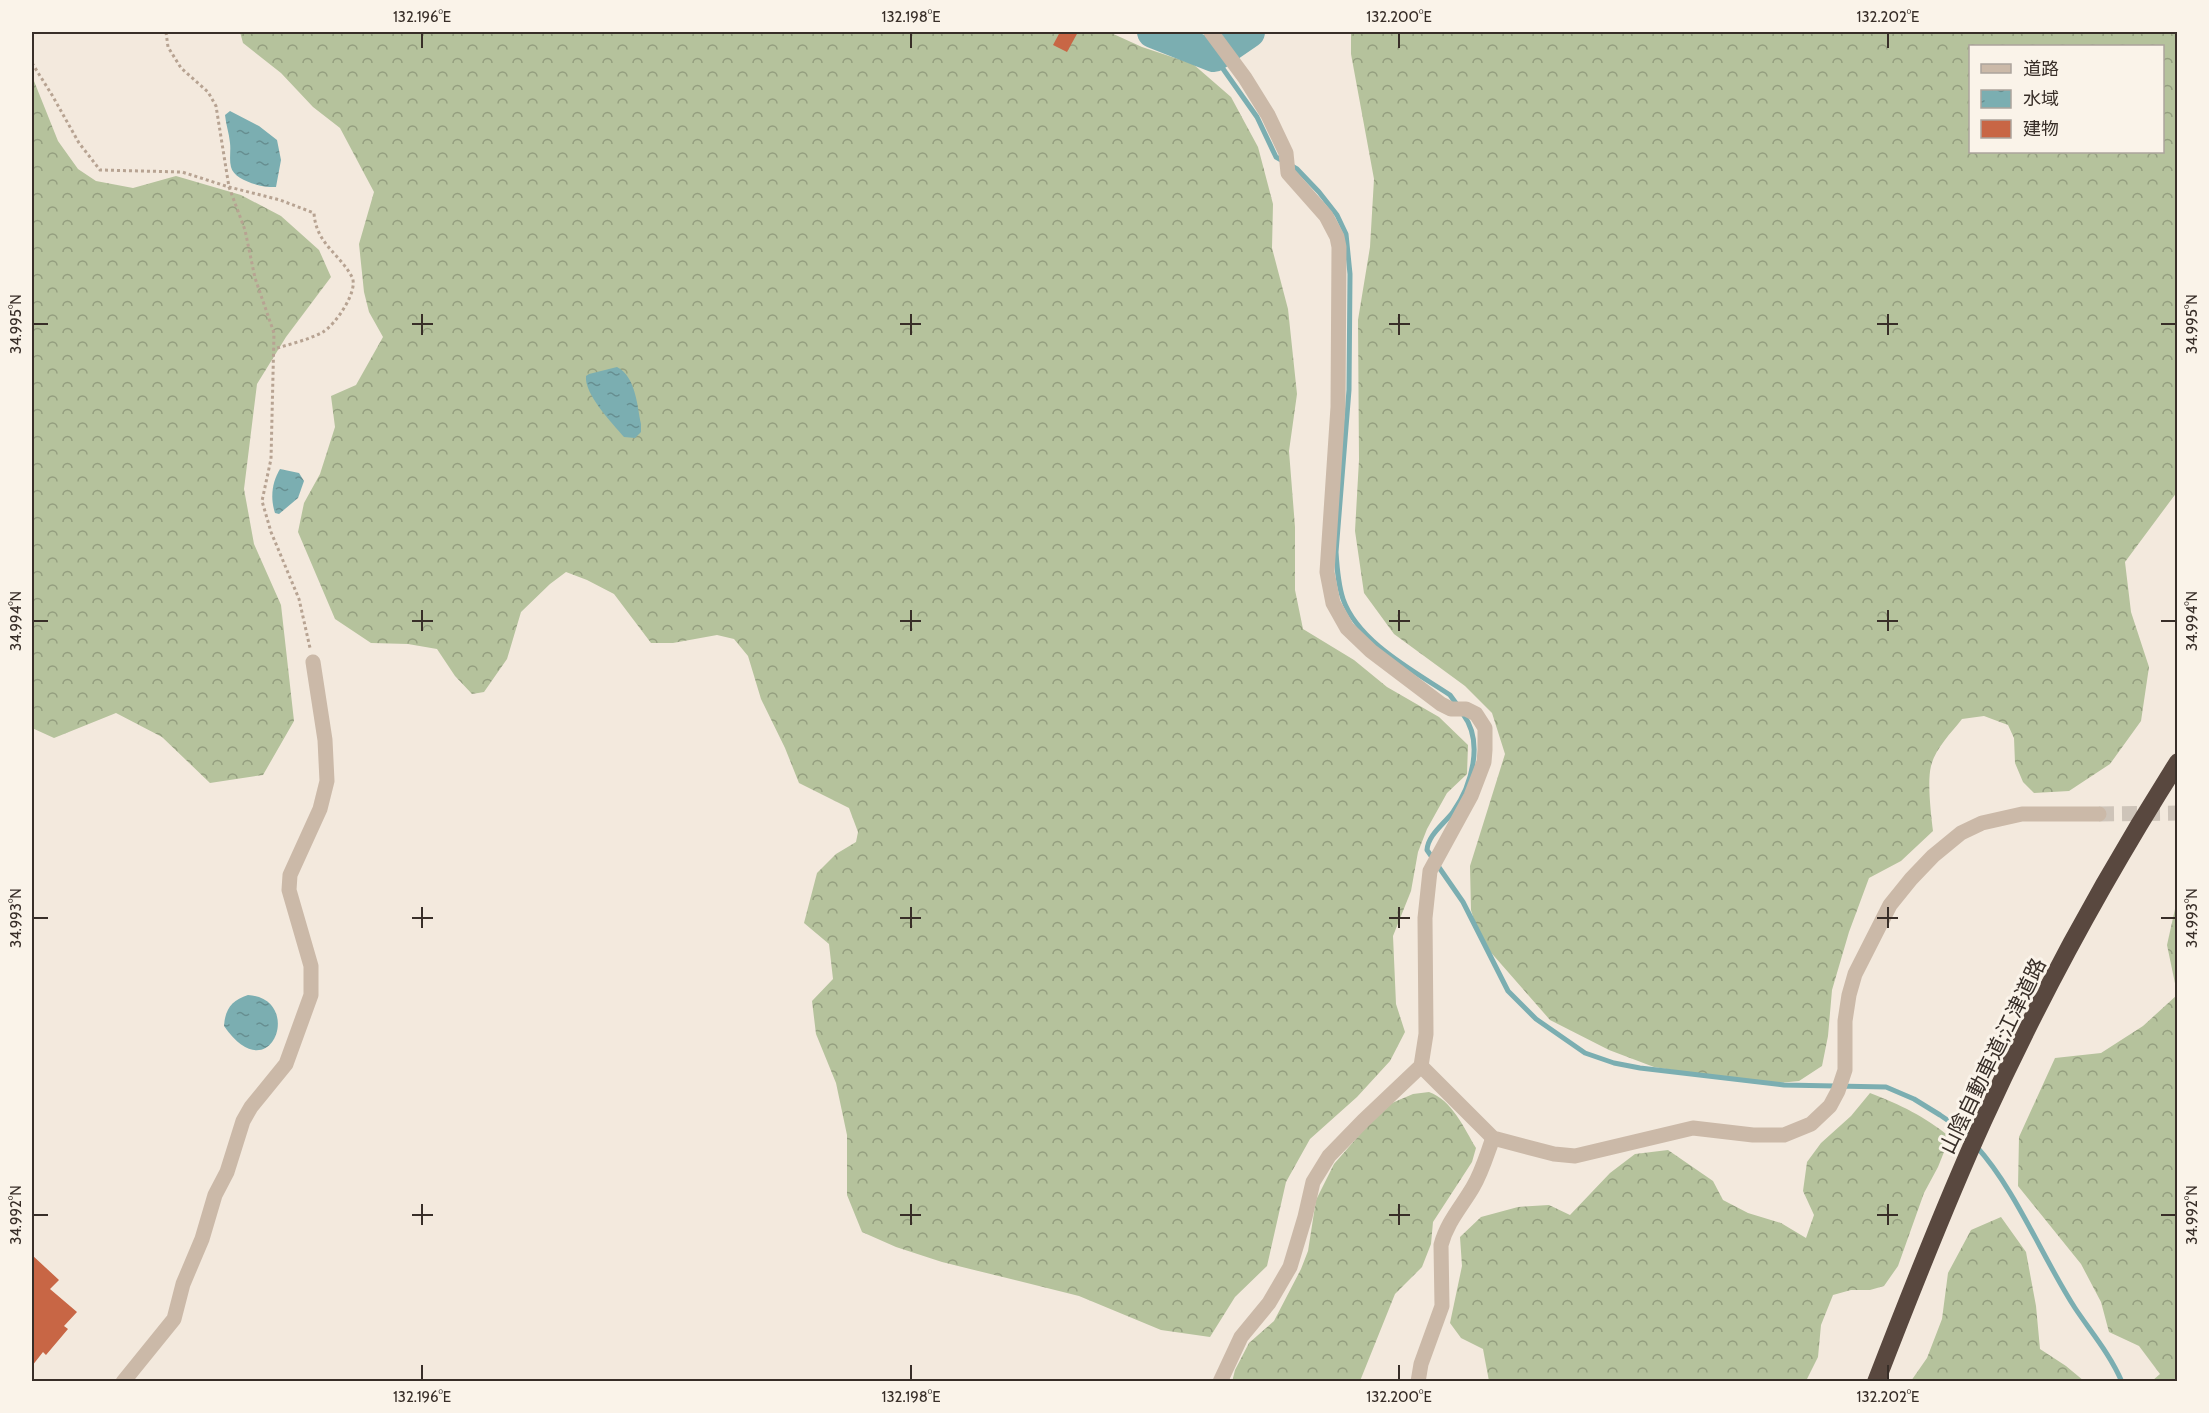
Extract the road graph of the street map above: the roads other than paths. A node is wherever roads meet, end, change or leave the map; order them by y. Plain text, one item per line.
1 (1213, 34) edge
2 (313, 662) road end
3 (2178, 762) edge
4 (2100, 814) tunnel mouth
5 (1421, 1066) junction
6 (1493, 1138) junction
7 (123, 1382) edge
8 (1220, 1382) edge
9 (1418, 1382) edge
10 (1876, 1382) edge

1 - 5 street
2 - 7 street
3 - 10 highway, 山陰自動車道;江津道路
4 - 6 street
5 - 6 street
5 - 8 street
6 - 9 street

